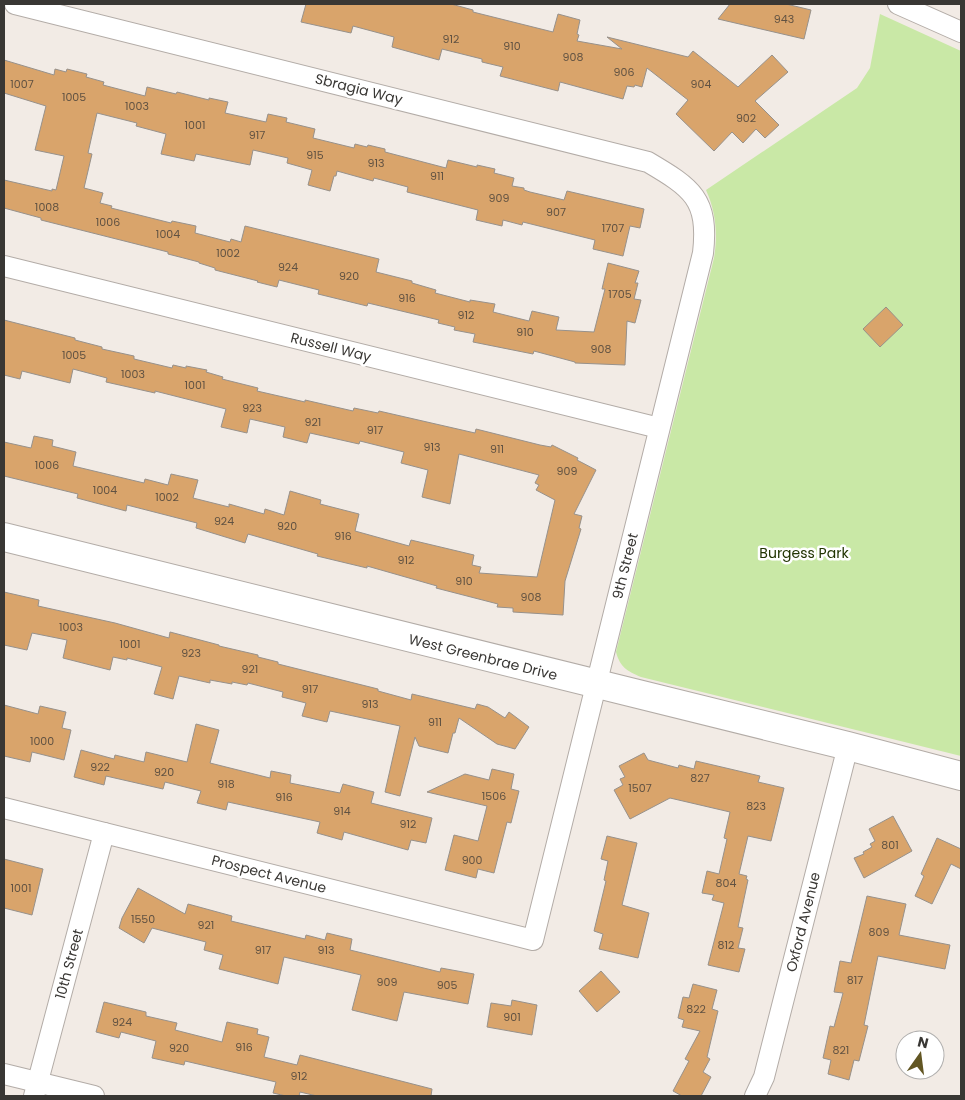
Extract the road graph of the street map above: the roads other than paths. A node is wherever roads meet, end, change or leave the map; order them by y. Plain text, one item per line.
1 (15, 4) edge
2 (898, 4) edge
3 (961, 32) edge
4 (693, 194) joint
5 (4, 266) edge
6 (659, 428) junction
7 (4, 537) edge
8 (596, 685) junction
9 (848, 746) junction
10 (961, 776) edge
11 (4, 808) edge
12 (104, 833) junction
13 (533, 940) joint
14 (4, 1074) edge
15 (36, 1089) edge
16 (94, 1096) edge
17 (755, 1096) edge

1 - 4 street, Sbragia Way
2 - 3 street
4 - 6 street, 9th Street
5 - 6 street, Russell Way
6 - 8 street, 9th Street
7 - 8 street, West Greenbrae Drive
8 - 9 street, West Greenbrae Drive
8 - 13 street, 9th Street
9 - 10 street, West Greenbrae Drive
9 - 17 street, Oxford Avenue
11 - 12 street, Prospect Avenue
12 - 13 street, Prospect Avenue
12 - 15 street, 10th Street
14 - 15 street
15 - 16 street

